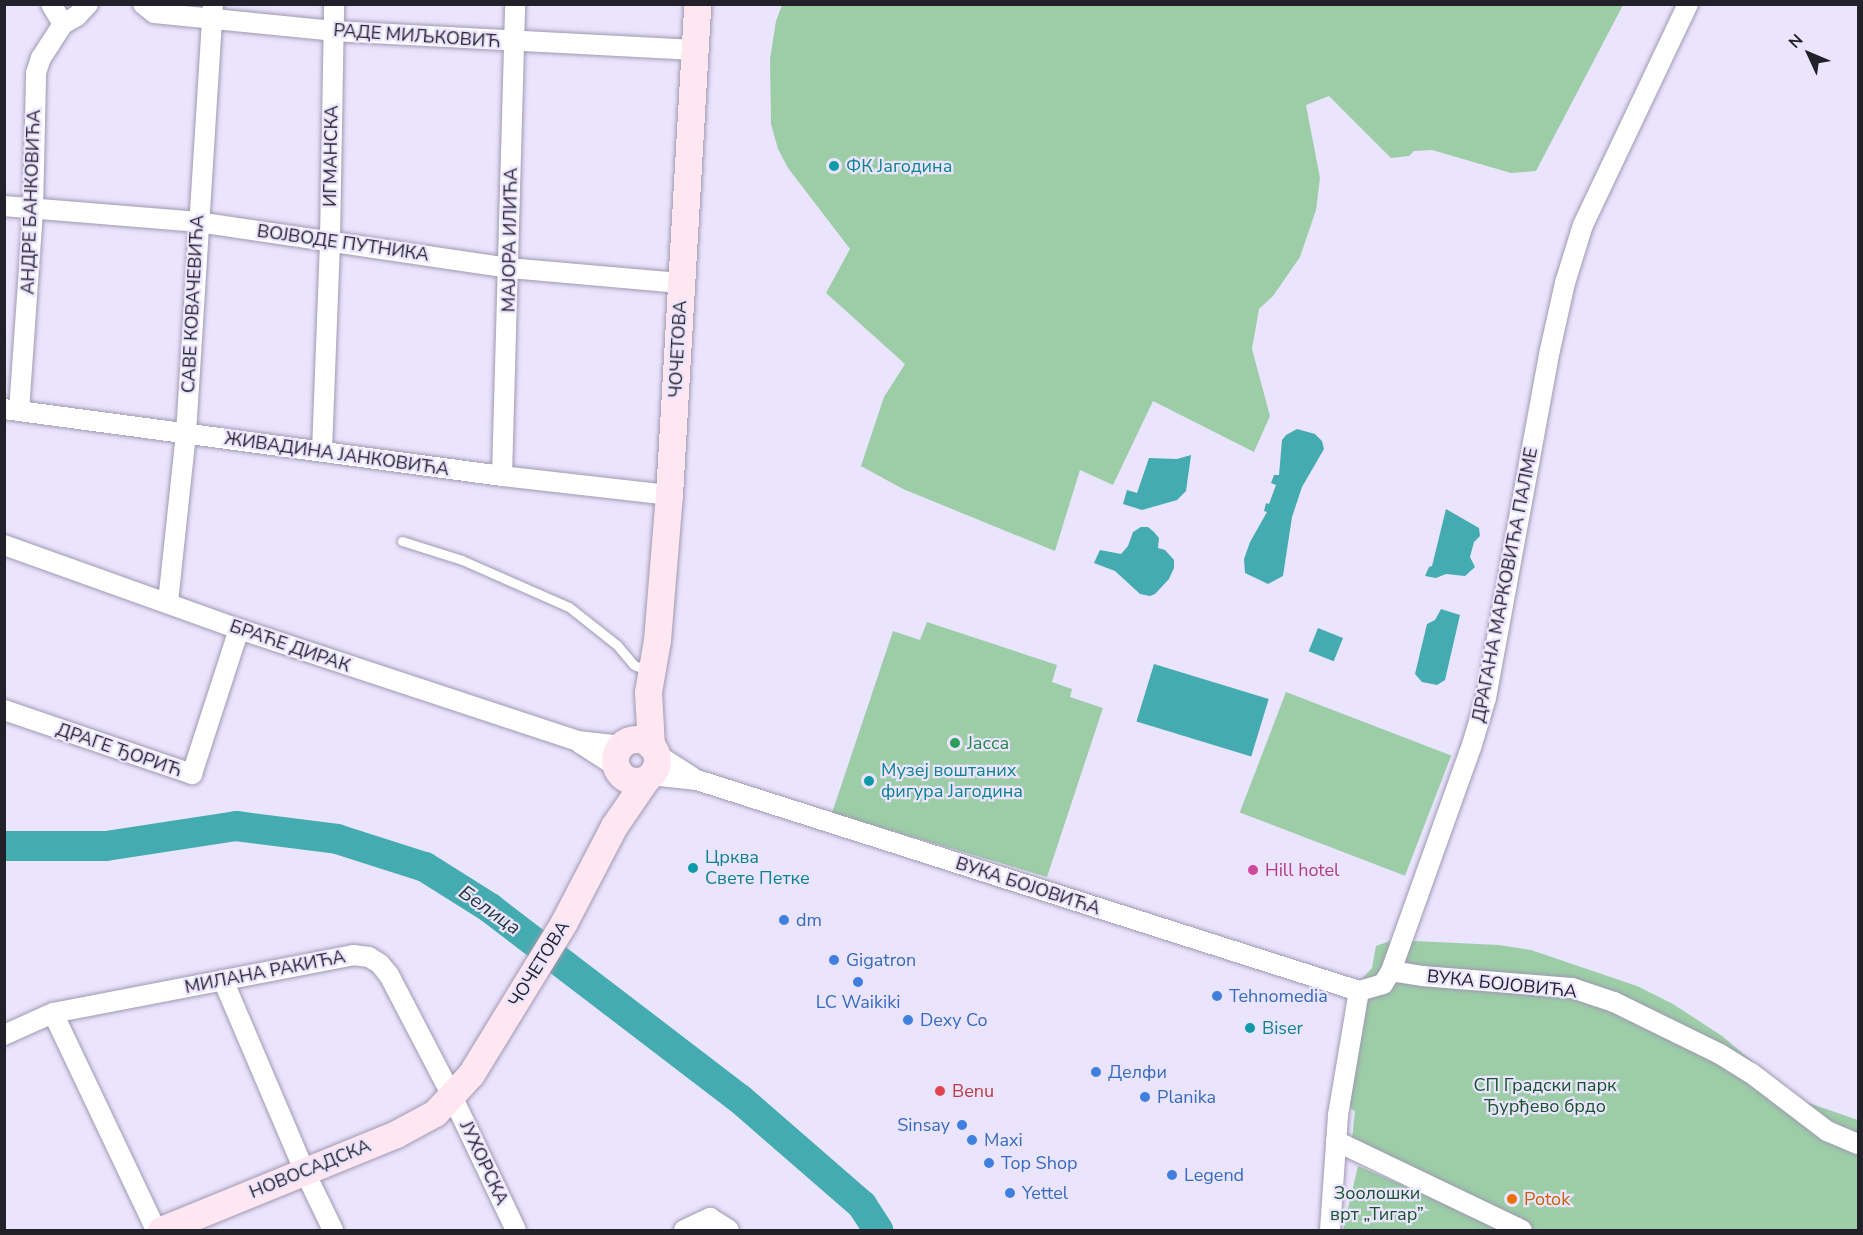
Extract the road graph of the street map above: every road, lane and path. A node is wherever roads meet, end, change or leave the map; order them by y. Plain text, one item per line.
1 (51, 4) edge
2 (88, 4) edge
3 (143, 4) edge
4 (333, 4) edge
5 (515, 4) edge
6 (697, 4) edge
7 (1688, 4) edge
8 (213, 12) edge
9 (63, 24) junction
10 (333, 31) junction
11 (514, 42) junction
12 (695, 50) junction
13 (4, 206) edge
14 (33, 210) junction
15 (198, 222) junction
16 (330, 240) junction
17 (509, 268) junction
18 (681, 283) junction
19 (12, 410) edge
20 (186, 434) junction
21 (322, 450) junction
22 (502, 476) junction
23 (669, 495) junction
24 (402, 541) dead end
25 (4, 545) edge
26 (168, 602) junction
27 (239, 629) junction
28 (650, 682) junction
29 (4, 711) edge
30 (636, 760) junction
31 (1392, 970) junction
32 (223, 980) junction
33 (1359, 991) junction
34 (53, 1013) junction
35 (4, 1035) edge
36 (452, 1096) junction
37 (1336, 1141) junction
38 (1858, 1144) edge
39 (304, 1170) junction
40 (156, 1230) edge
41 (161, 1230) edge
42 (333, 1230) edge
43 (516, 1230) edge
44 (684, 1230) edge
45 (729, 1230) edge
46 (1330, 1230) edge
47 (1522, 1230) edge

1 - 9 street
2 - 9 street
3 - 8 street, РАДЕ МИЉКОВИЋ
4 - 10 street, ИГМАНСКА
5 - 11 street, МАЈОРА ИЛИЋА
6 - 12 street, ЧОЧЕТОВА
7 - 31 street, ДРАГАНА МАРКОВИЋА ПАЛМЕ
8 - 10 street, РАДЕ МИЉКОВИЋ
8 - 15 street, САВЕ КОВАЧЕВИЋА
9 - 14 street, АНДРЕ БАНКОВИЋА
10 - 11 street, РАДЕ МИЉКОВИЋ
10 - 16 street, ИГМАНСКА
11 - 12 street, РАДЕ МИЉКОВИЋ
11 - 17 street, МАЈОРА ИЛИЋА
12 - 18 street, ЧОЧЕТОВА
13 - 14 street, ВОЈВОДЕ ПУТНИКА
14 - 15 street, ВОЈВОДЕ ПУТНИКА
14 - 19 street, АНДРЕ БАНКОВИЋА
15 - 16 street, ВОЈВОДЕ ПУТНИКА
15 - 20 street, САВЕ КОВАЧЕВИЋА
16 - 17 street, ВОЈВОДЕ ПУТНИКА
16 - 21 street, ИГМАНСКА
17 - 18 street, ВОЈВОДЕ ПУТНИКА
17 - 22 street, МАЈОРА ИЛИЋА
18 - 23 street, ЧОЧЕТОВА
19 - 20 street, ЖИВАДИНА ЈАНКОВИЋА
20 - 21 street, ЖИВАДИНА ЈАНКОВИЋА
20 - 26 street, САВЕ КОВАЧЕВИЋА
21 - 22 street, ЖИВАДИНА ЈАНКОВИЋА
22 - 23 street, ЖИВАДИНА ЈАНКОВИЋА
23 - 28 street, ЧОЧЕТОВА
24 - 28 lane
25 - 26 street, БРАЋЕ ДИРАК
26 - 27 street, БРАЋЕ ДИРАК
27 - 29 street, ДРАГЕ ЂОРИЋ
27 - 30 street, БРАЋЕ ДИРАК
28 - 30 street, ЧОЧЕТОВА
30 - 33 street, ВУКА БОЈОВИЋА
30 - 36 street, ЧОЧЕТОВА
31 - 33 street
31 - 38 street, ВУКА БОЈОВИЋА
32 - 34 street, МИЛАНА РАКИЋА
32 - 36 street, МИЛАНА РАКИЋА
32 - 39 street
33 - 37 street
34 - 35 street, МИЛАНА РАКИЋА
34 - 40 street
36 - 39 street, НОВОСАДСКА
36 - 43 street, ЈУХОРСКА
37 - 46 street
37 - 47 street
39 - 41 street, НОВОСАДСКА
39 - 42 street
44 - 45 street

